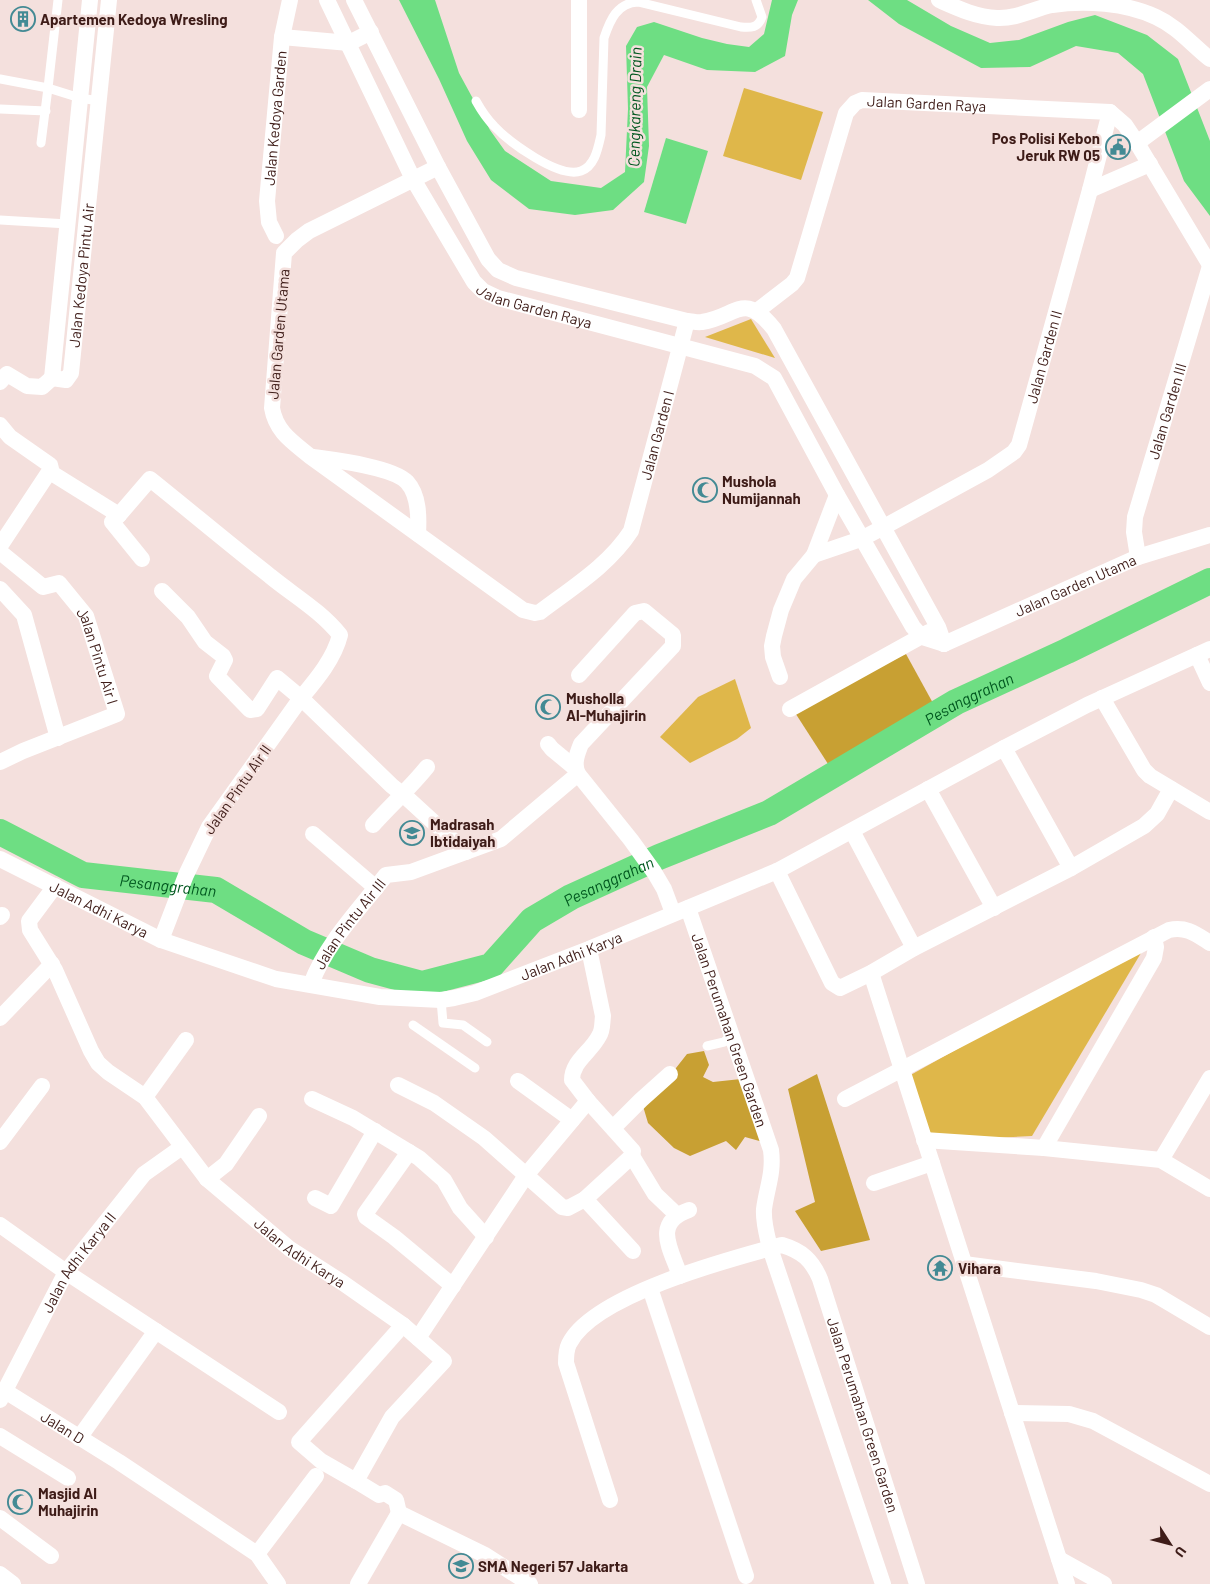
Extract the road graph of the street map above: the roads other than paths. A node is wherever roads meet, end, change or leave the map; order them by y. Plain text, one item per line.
1 (58, 0) edge
2 (90, 0) edge
3 (109, 0) edge
4 (290, 0) edge
5 (327, 0) edge
6 (354, 0) edge
7 (579, 0) edge
8 (756, 0) edge
9 (939, 0) edge
10 (1135, 4) edge
11 (1037, 6) edge
12 (371, 32) junction
13 (282, 37) junction
14 (349, 44) junction
15 (1210, 59) edge
16 (0, 79) edge
17 (48, 88) junction
18 (1203, 94) edge
19 (80, 98) junction
20 (98, 101) junction
21 (476, 101) dead end
22 (0, 108) edge
23 (579, 110) dead end
24 (46, 111) junction
25 (1110, 112) junction
26 (42, 143) dead end
27 (1137, 144) junction
28 (1150, 164) junction
29 (438, 167) junction
30 (413, 179) junction
31 (1090, 190) junction
32 (0, 220) edge
33 (68, 224) junction
34 (276, 236) dead end
35 (1210, 266) edge
36 (551, 287) junction
37 (546, 311) junction
38 (757, 311) junction
39 (687, 321) junction
40 (681, 346) junction
41 (793, 366) junction
42 (52, 378) junction
43 (774, 378) junction
44 (0, 382) edge
45 (0, 426) edge
46 (311, 456) junction
47 (50, 472) junction
48 (837, 495) junction
49 (119, 515) junction
50 (882, 528) junction
51 (418, 534) junction
52 (1210, 535) edge
53 (861, 538) junction
54 (0, 546) edge
55 (620, 547) joint
56 (0, 552) edge
57 (814, 555) junction
58 (1138, 557) junction
59 (142, 559) dead end
60 (0, 589) edge
61 (162, 591) dead end
62 (938, 627) junction
63 (922, 637) junction
64 (944, 644) junction
65 (1203, 652) edge
66 (579, 675) dead end
67 (780, 677) dead end
68 (1210, 683) edge
69 (301, 698) junction
70 (1102, 698) junction
71 (790, 709) dead end
72 (58, 738) junction
73 (548, 744) dead end
74 (1004, 748) junction
75 (0, 762) edge
76 (427, 767) dead end
77 (577, 771) junction
78 (1171, 789) junction
79 (928, 790) junction
80 (403, 795) junction
81 (1210, 812) edge
82 (373, 826) dead end
83 (852, 831) junction
84 (313, 834) dead end
85 (466, 852) junction
86 (0, 859) edge
87 (1071, 868) junction
88 (777, 871) junction
89 (56, 886) junction
90 (376, 888) junction
91 (994, 908) junction
92 (681, 911) junction
93 (1154, 937) junction
94 (161, 940) junction
95 (1210, 943) edge
96 (914, 948) junction
97 (589, 950) junction
98 (52, 964) junction
99 (871, 973) junction
100 (313, 978) junction
101 (441, 1000) junction
102 (0, 1018) edge
103 (443, 1023) junction
104 (413, 1024) dead end
105 (732, 1035) junction
106 (432, 1038) junction
107 (186, 1040) dead end
108 (487, 1042) dead end
109 (707, 1046) dead end
110 (475, 1068) dead end
111 (902, 1070) junction
112 (670, 1074) dead end
113 (1210, 1078) edge
114 (518, 1081) dead end
115 (42, 1086) dead end
116 (398, 1086) dead end
117 (145, 1097) junction
118 (312, 1099) dead end
119 (846, 1099) dead end
120 (588, 1100) junction
121 (258, 1116) dead end
122 (572, 1120) junction
123 (613, 1128) junction
124 (375, 1131) junction
125 (924, 1140) junction
126 (0, 1142) edge
127 (182, 1147) junction
128 (1044, 1148) junction
129 (409, 1152) junction
130 (632, 1156) junction
131 (1162, 1160) junction
132 (932, 1164) junction
133 (527, 1174) junction
134 (207, 1179) junction
135 (874, 1183) dead end
136 (1210, 1189) edge
137 (315, 1198) dead end
138 (586, 1199) junction
139 (0, 1225) edge
140 (486, 1237) junction
141 (770, 1248) junction
142 (633, 1251) dead end
143 (964, 1264) junction
144 (66, 1272) junction
145 (680, 1276) junction
146 (453, 1286) junction
147 (650, 1288) junction
148 (403, 1325) junction
149 (1210, 1327) edge
150 (156, 1332) junction
151 (418, 1338) junction
152 (3, 1396) edge
153 (279, 1412) dead end
154 (1012, 1413) junction
155 (0, 1436) edge
156 (79, 1438) junction
157 (316, 1476) dead end
158 (68, 1478) dead end
159 (356, 1480) junction
160 (1210, 1484) edge
161 (610, 1500) dead end
162 (399, 1513) junction
163 (0, 1518) edge
164 (257, 1554) junction
165 (51, 1556) dead end
166 (1059, 1559) junction
167 (0, 1574) edge
168 (746, 1576) dead end
169 (13, 1584) edge
170 (278, 1584) edge
171 (358, 1584) edge
172 (530, 1584) edge
173 (883, 1584) edge
174 (917, 1584) edge
175 (1067, 1584) edge
176 (1104, 1584) edge

1 - 17 lane
2 - 19 street, Jalan Kedoya Pintu Air
3 - 20 street, Jalan Kedoya Pintu Air
4 - 13 street, Jalan Kedoya Garden
5 - 14 street, Jalan Garden Raya
6 - 12 street, Jalan Garden Raya
7 - 23 street
8 - 21 lane
9 - 11 street
10 - 11 street
10 - 15 street
12 - 14 street
12 - 29 street, Jalan Garden Raya
13 - 14 street
13 - 34 street, Jalan Kedoya Garden
14 - 30 street, Jalan Garden Raya
16 - 17 lane
17 - 19 lane
17 - 24 lane
18 - 27 street
19 - 20 lane
19 - 33 street, Jalan Kedoya Pintu Air
20 - 42 street, Jalan Kedoya Pintu Air
22 - 24 lane
24 - 26 lane
25 - 27 street
25 - 31 street, Jalan Garden II
25 - 38 street, Jalan Garden Raya
27 - 28 street
28 - 31 street
28 - 35 street
29 - 30 street, Jalan Garden Utama
29 - 36 street, Jalan Garden Raya
30 - 37 street, Jalan Garden Raya
30 - 46 street, Jalan Garden Utama
31 - 50 street, Jalan Garden II
32 - 33 lane, Jalan Kedoya Pintu Air
33 - 42 street, Jalan Kedoya Pintu Air
35 - 58 street, Jalan Garden III
36 - 37 street
36 - 39 street, Jalan Garden Raya
37 - 40 street, Jalan Garden Raya
38 - 39 street, Jalan Garden Raya
38 - 41 street
39 - 40 street, Jalan Garden I
40 - 43 street, Jalan Garden Raya
40 - 55 street, Jalan Garden I
41 - 43 street
41 - 50 street
42 - 44 street
43 - 48 street
45 - 47 street
46 - 51 street, Jalan Garden Utama
46 - 51 street, Jalan Garden Utama
47 - 49 street
47 - 54 street
48 - 53 street
48 - 57 street
49 - 59 street
49 - 69 street, Jalan Pintu Air II
50 - 53 street
50 - 62 street
51 - 55 street, Jalan Garden Utama
52 - 58 street, Jalan Garden Utama
53 - 57 street
53 - 63 street
56 - 72 street, Jalan Pintu Air I
57 - 67 street
58 - 64 street, Jalan Garden Utama
60 - 72 street
61 - 69 street
62 - 63 street
62 - 64 street
63 - 64 street
63 - 71 street
65 - 68 street
65 - 70 street
66 - 77 street
69 - 80 street
69 - 94 street, Jalan Pintu Air II
70 - 74 street
70 - 78 street
72 - 75 street, Jalan Pintu Air I
73 - 77 street, Jalan Perumahan Green Garden
74 - 79 street
74 - 87 street
76 - 80 street
77 - 85 street, Jalan Pintu Air III
77 - 92 street, Jalan Perumahan Green Garden
78 - 81 street
78 - 87 street
79 - 83 street
79 - 91 street
80 - 82 street
80 - 85 street
83 - 88 street
83 - 96 street
84 - 90 street
85 - 90 street, Jalan Pintu Air III
86 - 89 street, Jalan Adhi Karya
87 - 91 street
88 - 92 street
88 - 99 street
89 - 94 street, Jalan Adhi Karya
89 - 98 street, Jalan Adhi Karya
90 - 100 street, Jalan Pintu Air III
91 - 96 street
92 - 97 street, Jalan Adhi Karya
92 - 105 street, Jalan Perumahan Green Garden
93 - 95 street
93 - 111 street
93 - 128 street
94 - 100 street, Jalan Adhi Karya
96 - 99 street
97 - 101 street, Jalan Adhi Karya
97 - 120 street
98 - 102 street
98 - 117 street, Jalan Adhi Karya
99 - 111 street
100 - 101 street, Jalan Adhi Karya
101 - 103 lane
103 - 106 lane
103 - 108 lane
104 - 106 lane
105 - 109 lane
105 - 141 street, Jalan Perumahan Green Garden
106 - 110 lane
107 - 117 street
111 - 119 street
111 - 125 street
112 - 123 street
113 - 131 street
114 - 122 street
115 - 126 street
116 - 133 street
117 - 127 street, Jalan Adhi Karya
118 - 124 street
120 - 122 street
120 - 123 street
121 - 134 street
122 - 133 street
123 - 130 street
124 - 129 street
124 - 137 street
125 - 128 street
125 - 132 street
127 - 134 street, Jalan Adhi Karya
127 - 144 street, Jalan Adhi Karya II
128 - 131 street
129 - 140 street
129 - 146 street
130 - 138 street
130 - 145 street
131 - 136 street
132 - 135 street
132 - 143 street
133 - 138 street
133 - 140 street
134 - 148 street, Jalan Adhi Karya
138 - 142 street
139 - 144 street
140 - 146 street
141 - 145 street, Jalan Perumahan Green Garden
141 - 173 street, Jalan Perumahan Green Garden
141 - 174 street, Jalan Perumahan Green Garden
143 - 149 street
143 - 154 street
144 - 150 street
144 - 152 street, Jalan Adhi Karya II
145 - 147 street, Jalan Perumahan Green Garden
146 - 151 street
147 - 161 street, Jalan Perumahan Green Garden
147 - 168 street
148 - 151 street, Jalan Adhi Karya
148 - 159 street
150 - 153 street
150 - 156 street
151 - 159 street, Jalan Adhi Karya
152 - 156 street, Jalan D
154 - 160 street
154 - 166 street
155 - 158 street
156 - 164 street, Jalan D
157 - 164 street
159 - 162 street
162 - 171 street
162 - 172 street
163 - 165 street
164 - 170 street
166 - 175 street
166 - 176 street
167 - 169 street

